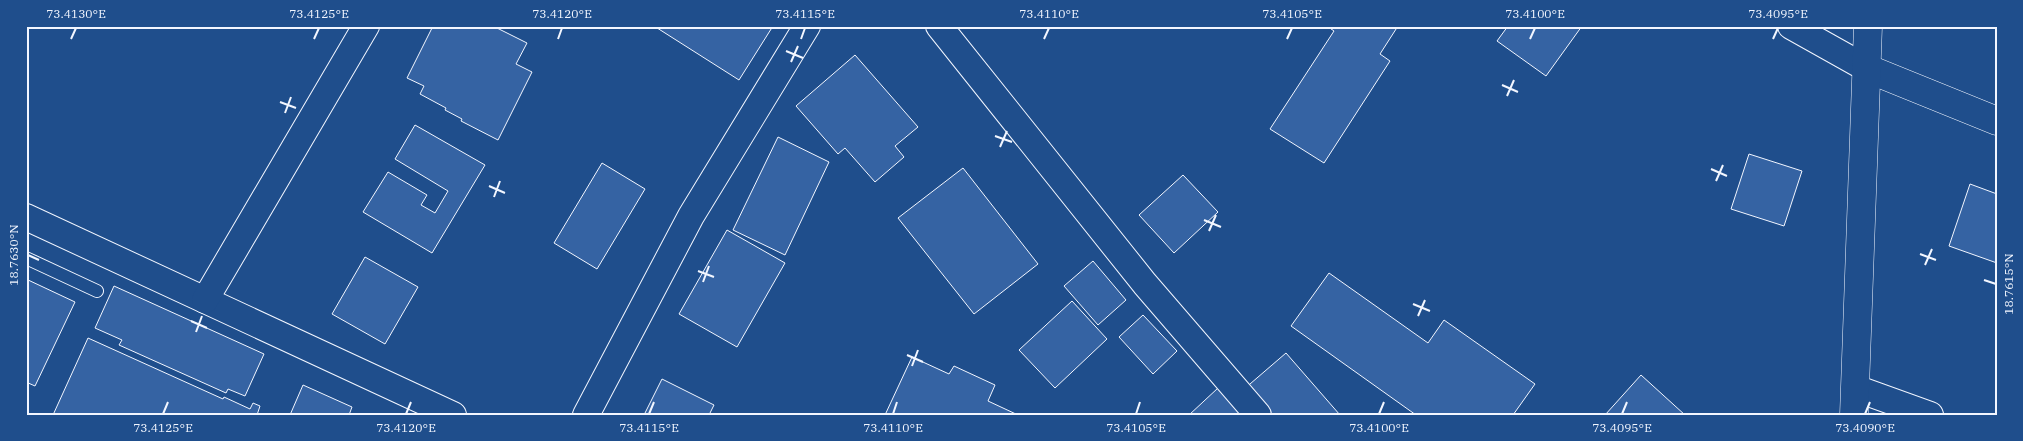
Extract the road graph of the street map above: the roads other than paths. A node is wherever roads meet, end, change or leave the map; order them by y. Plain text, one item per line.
1 (366, 26) edge
2 (807, 26) edge
3 (939, 26) edge
4 (1791, 26) edge
5 (1868, 26) edge
6 (1866, 68) junction
7 (1997, 121) edge
8 (26, 217) edge
9 (26, 258) edge
10 (97, 291) dead end
11 (205, 300) junction
12 (1855, 388) junction
13 (453, 415) edge
14 (586, 415) edge
15 (1258, 415) edge
16 (1854, 415) edge
17 (1930, 415) edge

1 - 11 street
2 - 14 street
3 - 15 street
4 - 6 street
5 - 6 street
6 - 7 street
6 - 12 street
8 - 11 street
9 - 10 lane
11 - 13 street
12 - 16 street
12 - 17 street

